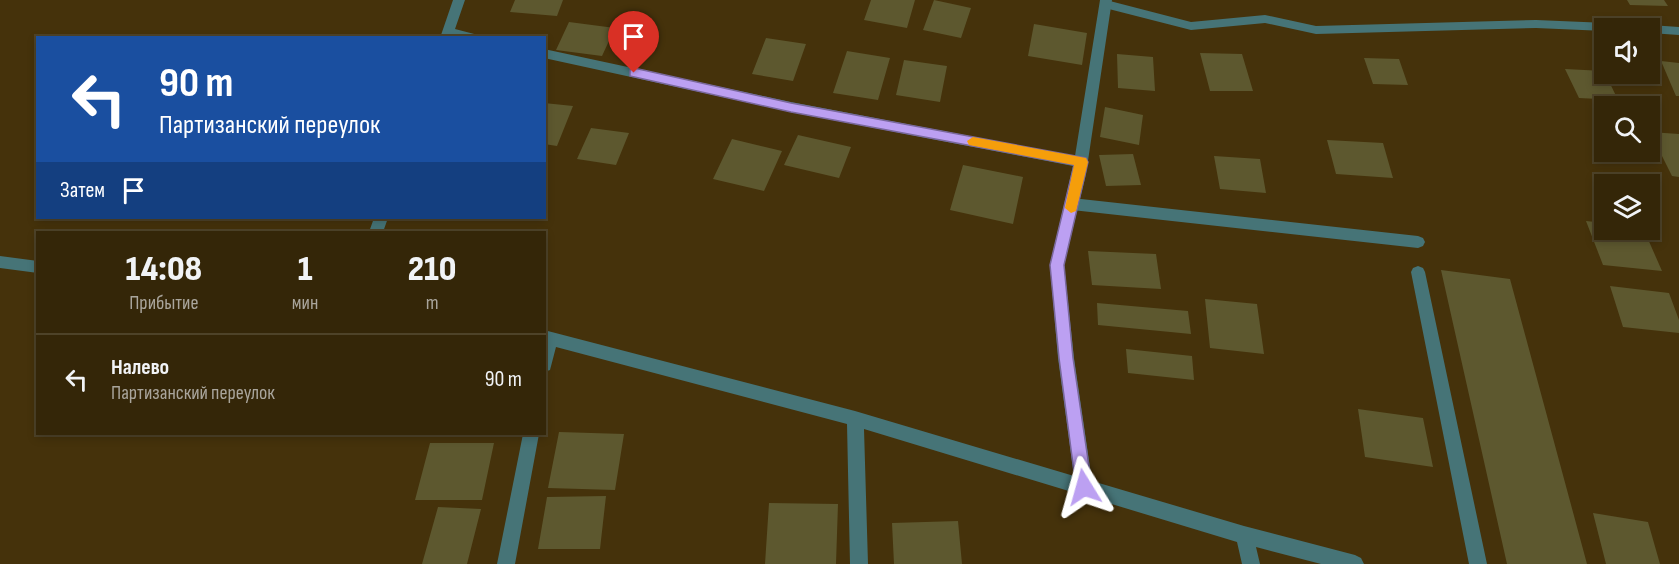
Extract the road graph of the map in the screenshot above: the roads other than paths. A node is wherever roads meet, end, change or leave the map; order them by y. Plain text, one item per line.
1 (459, 0) edge
2 (1106, 2) edge
3 (1594, 26) edge
4 (1660, 30) edge
5 (1679, 31) edge
6 (447, 35) edge
7 (546, 53) edge
8 (1081, 162) junction
9 (1072, 204) junction
10 (1418, 242) dead end
11 (0, 262) edge
12 (36, 267) edge
13 (1418, 272) dead end
14 (547, 337) edge
15 (855, 419) junction
16 (531, 435) edge
17 (1084, 487) junction
18 (1244, 535) junction
19 (506, 564) edge
20 (859, 564) edge
21 (1251, 564) edge
22 (1355, 564) edge
23 (1478, 564) edge

1 - 6 street
2 - 3 street
2 - 8 street
4 - 5 street
7 - 8 street
8 - 9 street
9 - 10 street
9 - 17 street
11 - 12 street
13 - 23 street
14 - 15 street
15 - 17 street
15 - 20 street
16 - 19 street
17 - 18 street
18 - 21 street
18 - 22 street

